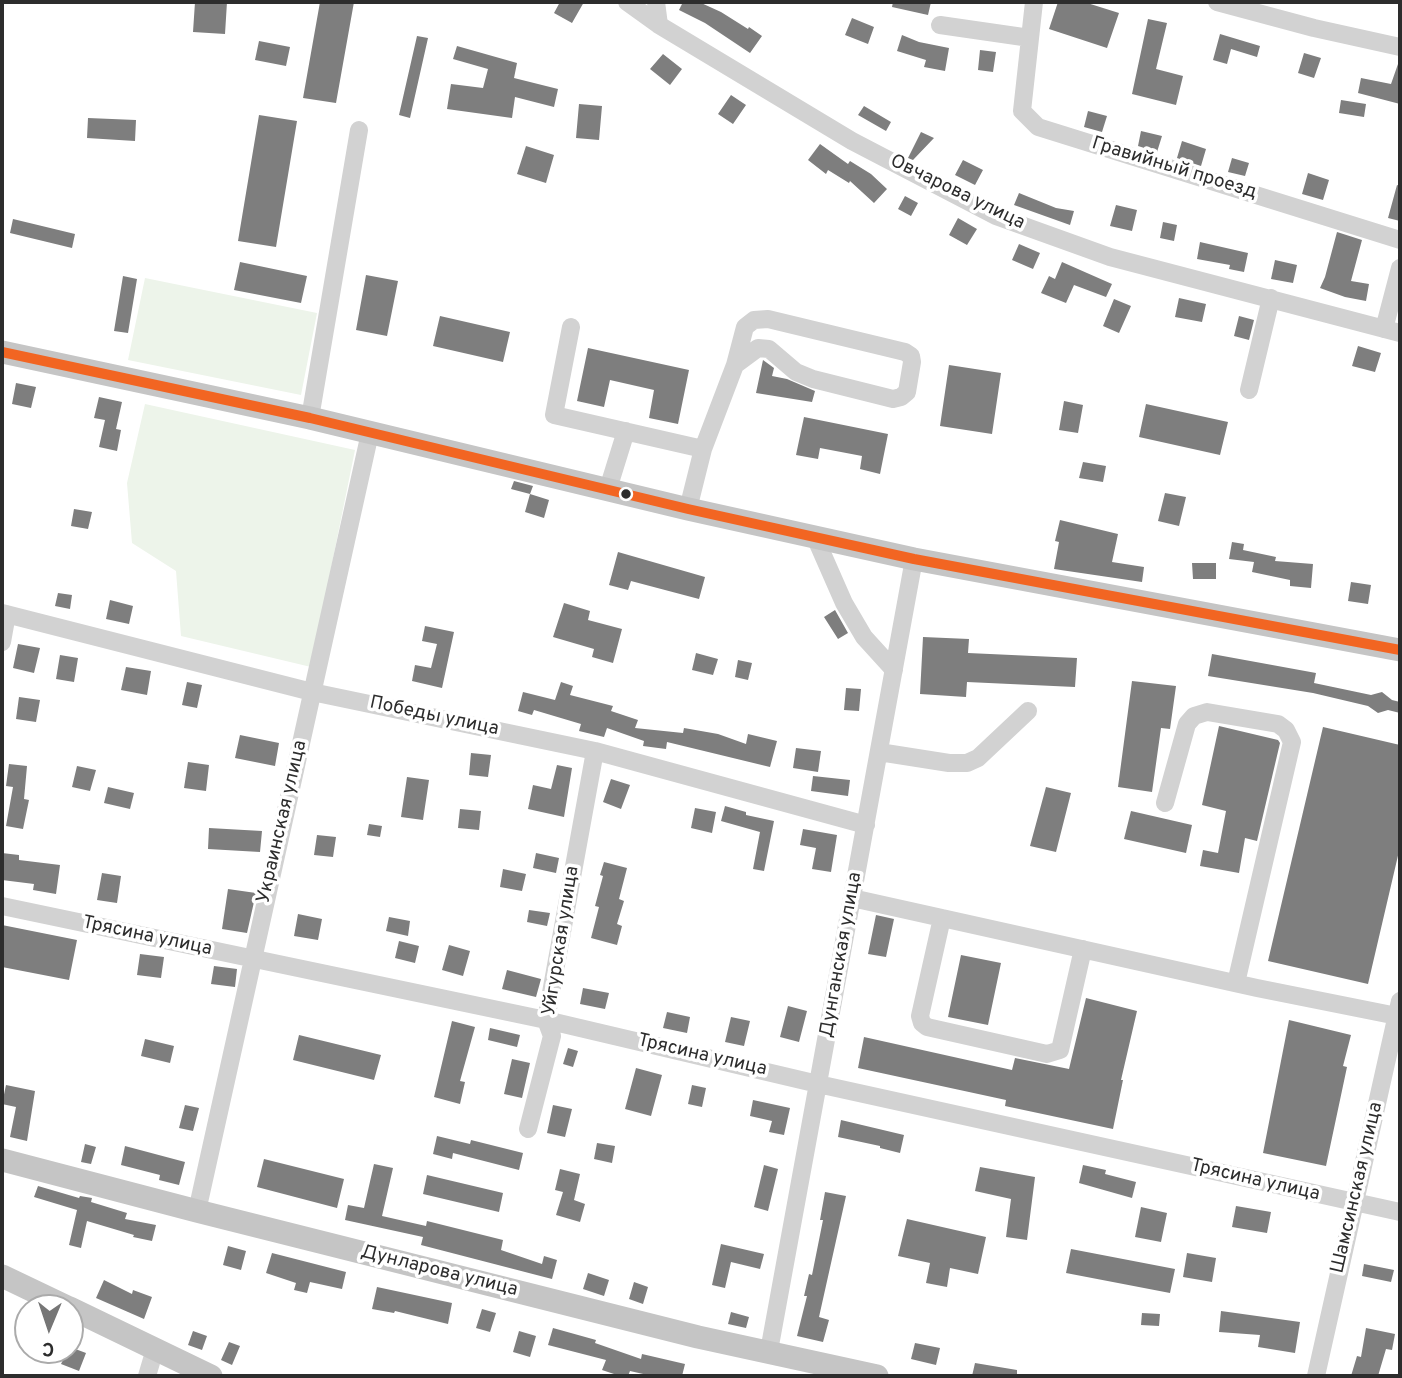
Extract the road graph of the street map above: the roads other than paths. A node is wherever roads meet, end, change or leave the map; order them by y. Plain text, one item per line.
1 (627, 2) edge
2 (656, 2) edge
3 (1034, 2) edge
4 (1217, 2) edge
5 (659, 25) junction
6 (940, 25) dead end
7 (1030, 38) junction
8 (1400, 47) edge
9 (359, 130) dead end
10 (1400, 240) edge
11 (1400, 268) edge
12 (1271, 298) junction
13 (571, 327) dead end
14 (1392, 331) edge
15 (2, 352) edge
16 (735, 365) junction
17 (1249, 390) dead end
18 (310, 418) junction
19 (626, 431) junction
20 (370, 433) junction
21 (703, 449) junction
22 (608, 489) junction
23 (688, 509) junction
24 (815, 537) junction
25 (914, 559) junction
26 (4, 614) edge
27 (2, 642) edge
28 (1400, 650) edge
29 (894, 670) junction
30 (312, 692) junction
31 (1028, 711) dead end
32 (595, 751) junction
33 (879, 752) junction
34 (1165, 803) dead end
35 (866, 825) junction
36 (852, 898) junction
37 (2, 906) edge
38 (942, 918) junction
39 (1083, 949) junction
40 (253, 959) junction
41 (1236, 983) junction
42 (1398, 1009) edge
43 (546, 1020) junction
44 (818, 1084) junction
45 (528, 1129) dead end
46 (2, 1160) edge
47 (1354, 1202) junction
48 (197, 1211) junction
49 (1400, 1212) edge
50 (2, 1276) edge
51 (40, 1294) edge
52 (84, 1315) edge
53 (155, 1349) junction
54 (769, 1351) junction
55 (147, 1376) edge
56 (211, 1376) edge
57 (877, 1376) edge
58 (1316, 1376) edge

1 - 5 street, Овчарова улица
2 - 5 street
3 - 7 street, Гравийный проезд
4 - 8 street
5 - 12 street, Овчарова улица
6 - 7 street
7 - 10 street, Гравийный проезд
9 - 18 street
11 - 14 street
12 - 14 street, Овчарова улица
12 - 17 street
13 - 19 street
15 - 18 main road
16 - 16 street
16 - 21 street
18 - 20 main road
19 - 21 street
19 - 22 street
20 - 22 main road
20 - 30 street, Украинская улица
21 - 23 street
22 - 23 main road
23 - 24 main road
24 - 25 main road
24 - 29 street
25 - 28 main road
25 - 29 street, Дунганская улица
26 - 27 street
26 - 30 street, Победы улица
29 - 33 street, Дунганская улица
30 - 32 street, Победы улица
30 - 40 street, Украинская улица
31 - 33 street
32 - 35 street, Победы улица
32 - 43 street, Уйгурская улица
33 - 35 street, Дунганская улица
34 - 41 street
35 - 36 street, Дунганская улица
36 - 38 street
36 - 44 street, Дунганская улица
37 - 40 street, Трясина улица
38 - 39 street
38 - 39 street
39 - 41 street
40 - 43 street, Трясина улица
40 - 48 street, Украинская улица
41 - 42 street
42 - 47 street, Шамсинская улица
43 - 44 street, Трясина улица
43 - 45 street, Уйгурская улица
44 - 47 street, Трясина улица
44 - 54 street, Дунганская улица
46 - 48 main road, Дунларова улица
47 - 49 street, Трясина улица
47 - 58 street, Шамсинская улица
48 - 54 main road, Дунларова улица
50 - 51 main road
52 - 53 main road
53 - 55 street
53 - 56 main road
54 - 57 main road, Дунларова улица

